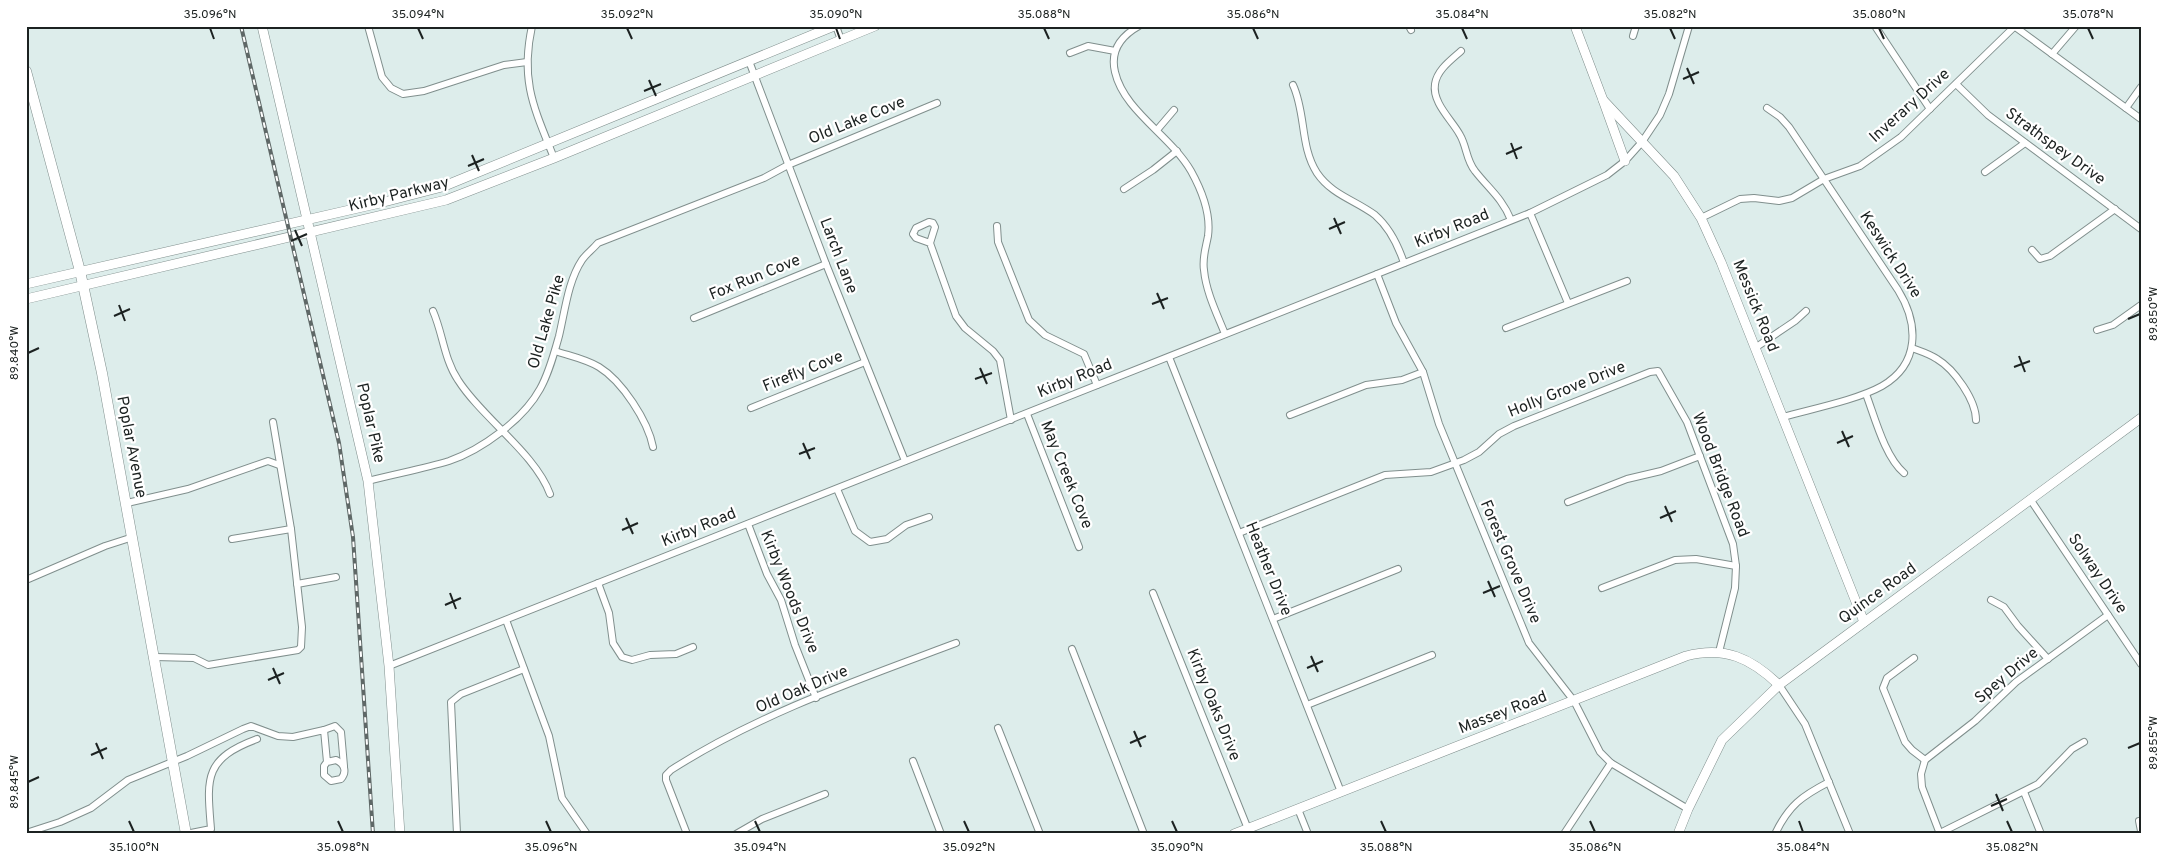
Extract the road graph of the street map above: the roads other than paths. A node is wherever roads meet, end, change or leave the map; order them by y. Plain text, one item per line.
1 (262, 26) edge
2 (368, 26) edge
3 (532, 26) edge
4 (835, 26) edge
5 (875, 26) edge
6 (1139, 26) edge
7 (1575, 26) edge
8 (1636, 26) edge
9 (1689, 26) edge
10 (1875, 26) edge
11 (2014, 26) edge
12 (2076, 26) edge
13 (1633, 36) dead end
14 (841, 40) junction
15 (1461, 51) dead end
16 (1115, 52) junction
17 (1070, 53) dead end
18 (2052, 54) junction
19 (749, 61) junction
20 (527, 62) junction
21 (26, 71) edge
22 (755, 76) junction
23 (1956, 84) junction
24 (1293, 85) dead end
25 (2141, 88) edge
26 (1603, 100) junction
27 (937, 104) dead end
28 (1767, 108) dead end
29 (1930, 108) junction
30 (2126, 108) junction
31 (1174, 110) dead end
32 (2141, 119) edge
33 (1157, 130) junction
34 (1642, 142) junction
35 (2025, 143) junction
36 (548, 144) junction
37 (1177, 151) junction
38 (554, 158) junction
39 (1625, 161) junction
40 (788, 165) junction
41 (1985, 172) dead end
42 (1824, 179) junction
43 (1124, 189) dead end
44 (2116, 209) junction
45 (1530, 213) junction
46 (1701, 218) junction
47 (307, 219) junction
48 (1511, 220) junction
49 (997, 226) dead end
50 (2141, 229) edge
51 (310, 232) junction
52 (930, 243) dead end
53 (2032, 250) dead end
54 (826, 264) junction
55 (1404, 264) junction
56 (80, 271) junction
57 (1377, 274) junction
58 (1626, 281) dead end
59 (26, 284) edge
60 (83, 286) junction
61 (26, 299) edge
62 (1568, 303) junction
63 (2141, 305) edge
64 (433, 311) dead end
65 (1806, 311) dead end
66 (694, 318) dead end
67 (1506, 328) dead end
68 (2097, 330) dead end
69 (1225, 334) junction
70 (1755, 348) junction
71 (1912, 348) junction
72 (555, 351) junction
73 (1169, 356) junction
74 (865, 362) junction
75 (1658, 371) joint
76 (1423, 372) junction
77 (1097, 385) junction
78 (1866, 394) junction
79 (751, 408) dead end
80 (1026, 414) junction
81 (1290, 415) dead end
82 (1783, 417) junction
83 (2141, 418) edge
84 (1011, 420) junction
85 (1976, 420) dead end
86 (273, 422) dead end
87 (501, 430) junction
88 (653, 446) dead end
89 (1700, 456) junction
90 (905, 461) junction
91 (279, 464) junction
92 (1454, 464) junction
93 (1904, 473) dead end
94 (368, 481) junction
95 (836, 489) junction
96 (550, 494) dead end
97 (2030, 499) junction
98 (127, 502) junction
99 (1568, 502) dead end
100 (929, 517) dead end
101 (748, 524) junction
102 (291, 528) junction
103 (1239, 533) junction
104 (133, 537) junction
105 (232, 539) dead end
106 (1080, 547) dead end
107 (1736, 566) junction
108 (1398, 569) dead end
109 (336, 576) dead end
110 (26, 580) edge
111 (598, 583) junction
112 (297, 584) junction
113 (1602, 588) dead end
114 (1153, 592) dead end
115 (1991, 600) dead end
116 (2108, 615) junction
117 (1273, 619) junction
118 (506, 620) junction
119 (1864, 622) junction
120 (956, 642) dead end
121 (693, 647) dead end
122 (1072, 650) dead end
123 (1719, 652) junction
124 (1432, 655) dead end
125 (155, 657) junction
126 (1914, 658) dead end
127 (2048, 658) junction
128 (2141, 664) edge
129 (389, 666) junction
130 (524, 669) junction
131 (1779, 685) junction
132 (816, 698) junction
133 (1574, 701) junction
134 (1307, 705) junction
135 (998, 728) dead end
136 (324, 730) junction
137 (226, 738) junction
138 (257, 740) dead end
139 (2084, 742) dead end
140 (232, 749) junction
141 (1925, 760) junction
142 (174, 761) junction
143 (913, 761) dead end
144 (327, 762) junction
145 (1611, 763) junction
146 (344, 766) junction
147 (1830, 782) junction
148 (1342, 792) junction
149 (2024, 792) junction
150 (825, 794) dead end
151 (1298, 809) junction
152 (1688, 809) junction
153 (2139, 821) dead end
154 (1248, 828) junction
155 (2141, 831) edge
156 (26, 832) edge
157 (186, 834) edge
158 (400, 834) edge
159 (457, 834) edge
160 (587, 834) edge
161 (686, 834) edge
162 (736, 834) edge
163 (941, 834) edge
164 (1040, 834) edge
165 (1144, 834) edge
166 (1234, 834) edge
167 (1308, 834) edge
168 (1564, 834) edge
169 (1678, 834) edge
170 (1775, 834) edge
171 (1850, 834) edge
172 (1940, 834) edge
173 (2040, 834) edge

1 - 47 main road, Poplar Pike
2 - 20 street
3 - 20 street
4 - 14 street
4 - 19 main road, Kirby Parkway
5 - 14 main road, Kirby Parkway
6 - 16 street
7 - 26 main road, Messick Road
8 - 13 street
9 - 34 street, Kirby Road
10 - 29 street
11 - 18 street
11 - 23 street, Inverary Drive
12 - 18 street
14 - 22 main road, Kirby Parkway
15 - 48 street
16 - 17 street
16 - 33 street
18 - 30 street
19 - 22 street, Larch Lane
19 - 36 main road, Kirby Parkway
20 - 36 street
21 - 56 main road, Poplar Avenue
22 - 38 main road, Kirby Parkway
22 - 40 street, Larch Lane
23 - 29 street, Inverary Drive
23 - 35 street, Strathspey Drive
24 - 55 street
25 - 30 street
26 - 34 main road, Messick Road
26 - 39 main road
27 - 40 street, Old Lake Cove
28 - 42 street, Keswick Drive
29 - 42 street, Inverary Drive
30 - 32 street
31 - 33 street
33 - 37 street
34 - 39 street, Kirby Road
34 - 46 main road, Messick Road
35 - 41 street
35 - 44 street, Strathspey Drive
36 - 38 street
36 - 47 main road, Kirby Parkway
37 - 43 street
37 - 69 street
38 - 51 main road, Kirby Parkway
39 - 45 street, Kirby Road
40 - 54 street, Larch Lane
40 - 72 street, Old Lake Pike
42 - 46 street, Inverary Drive
42 - 71 street, Keswick Drive
44 - 50 street, Strathspey Drive
44 - 53 street
45 - 48 street, Kirby Road
45 - 62 street
46 - 70 main road, Messick Road
47 - 51 main road, Poplar Pike
47 - 56 main road, Kirby Parkway
48 - 55 street, Kirby Road
49 - 77 street
51 - 60 main road, Kirby Parkway
51 - 94 main road, Poplar Pike
52 - 84 street
54 - 66 street, Fox Run Cove
54 - 74 street, Larch Lane
55 - 57 street, Kirby Road
56 - 59 main road, Kirby Parkway
56 - 60 main road, Poplar Avenue
57 - 69 street, Kirby Road
57 - 76 street, Forest Grove Drive
58 - 62 street
60 - 61 main road, Kirby Parkway
60 - 98 main road, Poplar Avenue
62 - 67 street
63 - 68 street
64 - 87 street
65 - 70 street
69 - 73 street, Kirby Road
70 - 82 main road, Messick Road
71 - 78 street, Keswick Drive
71 - 85 street
72 - 87 street, Old Lake Pike
72 - 88 street
73 - 77 street, Kirby Road
73 - 103 street, Heather Drive
74 - 79 street, Firefly Cove
74 - 90 street, Larch Lane
75 - 89 street, Wood Bridge Road
75 - 92 street, Holly Grove Drive
76 - 81 street
76 - 92 street, Forest Grove Drive
77 - 80 street, Kirby Road
78 - 82 street, Keswick Drive
78 - 93 street
80 - 84 street, Kirby Road
80 - 106 street, May Creek Cove
82 - 119 main road, Messick Road
83 - 97 main road, Quince Road
84 - 90 street, Kirby Road
86 - 91 street
87 - 94 street, Old Lake Pike
87 - 96 street
89 - 99 street
89 - 107 street, Wood Bridge Road
90 - 95 street, Kirby Road
91 - 98 street
91 - 102 street
92 - 103 street, Holly Grove Drive
92 - 133 street, Forest Grove Drive
94 - 129 main road, Poplar Pike
95 - 100 street
95 - 101 street, Kirby Road
97 - 116 street, Solway Drive
97 - 119 main road, Quince Road
98 - 104 main road, Poplar Avenue
101 - 111 street, Kirby Road
101 - 132 street, Kirby Woods Drive
102 - 105 street
102 - 112 street
103 - 117 street, Heather Drive
104 - 110 street
104 - 125 main road, Poplar Avenue
107 - 113 street
107 - 123 street, Wood Bridge Road
108 - 117 street
109 - 112 street
111 - 118 street, Kirby Road
111 - 121 street
112 - 125 street
114 - 154 street, Kirby Oaks Drive
115 - 127 street
116 - 127 street, Spey Drive
116 - 128 street, Solway Drive
117 - 134 street, Heather Drive
118 - 129 street, Kirby Road
118 - 130 street
119 - 131 main road, Quince Road
120 - 132 street, Old Oak Drive
122 - 165 street
123 - 131 main road, Massey Road
123 - 133 main road, Massey Road
124 - 134 street
125 - 142 main road, Poplar Avenue
126 - 141 street
127 - 141 street, Spey Drive
129 - 158 main road, Poplar Pike
130 - 159 street
130 - 160 street
131 - 147 street
131 - 152 main road, Quince Road
132 - 161 street, Old Oak Drive
133 - 145 street, Forest Grove Drive
133 - 148 main road, Massey Road
134 - 148 street, Heather Drive
135 - 164 street
136 - 137 street
136 - 144 street
136 - 146 street
137 - 140 street
137 - 142 street
138 - 140 street
139 - 149 street
140 - 157 street
141 - 172 street
142 - 156 street
142 - 157 main road, Poplar Avenue
143 - 163 street
144 - 146 street
144 - 146 street
145 - 152 street, Forest Grove Drive
145 - 168 street
147 - 170 street
147 - 171 street
148 - 151 main road, Massey Road
149 - 172 street
149 - 173 street
150 - 162 street
151 - 154 main road, Massey Road
151 - 167 street
152 - 169 main road, Quince Road
153 - 155 street
154 - 166 main road, Massey Road

